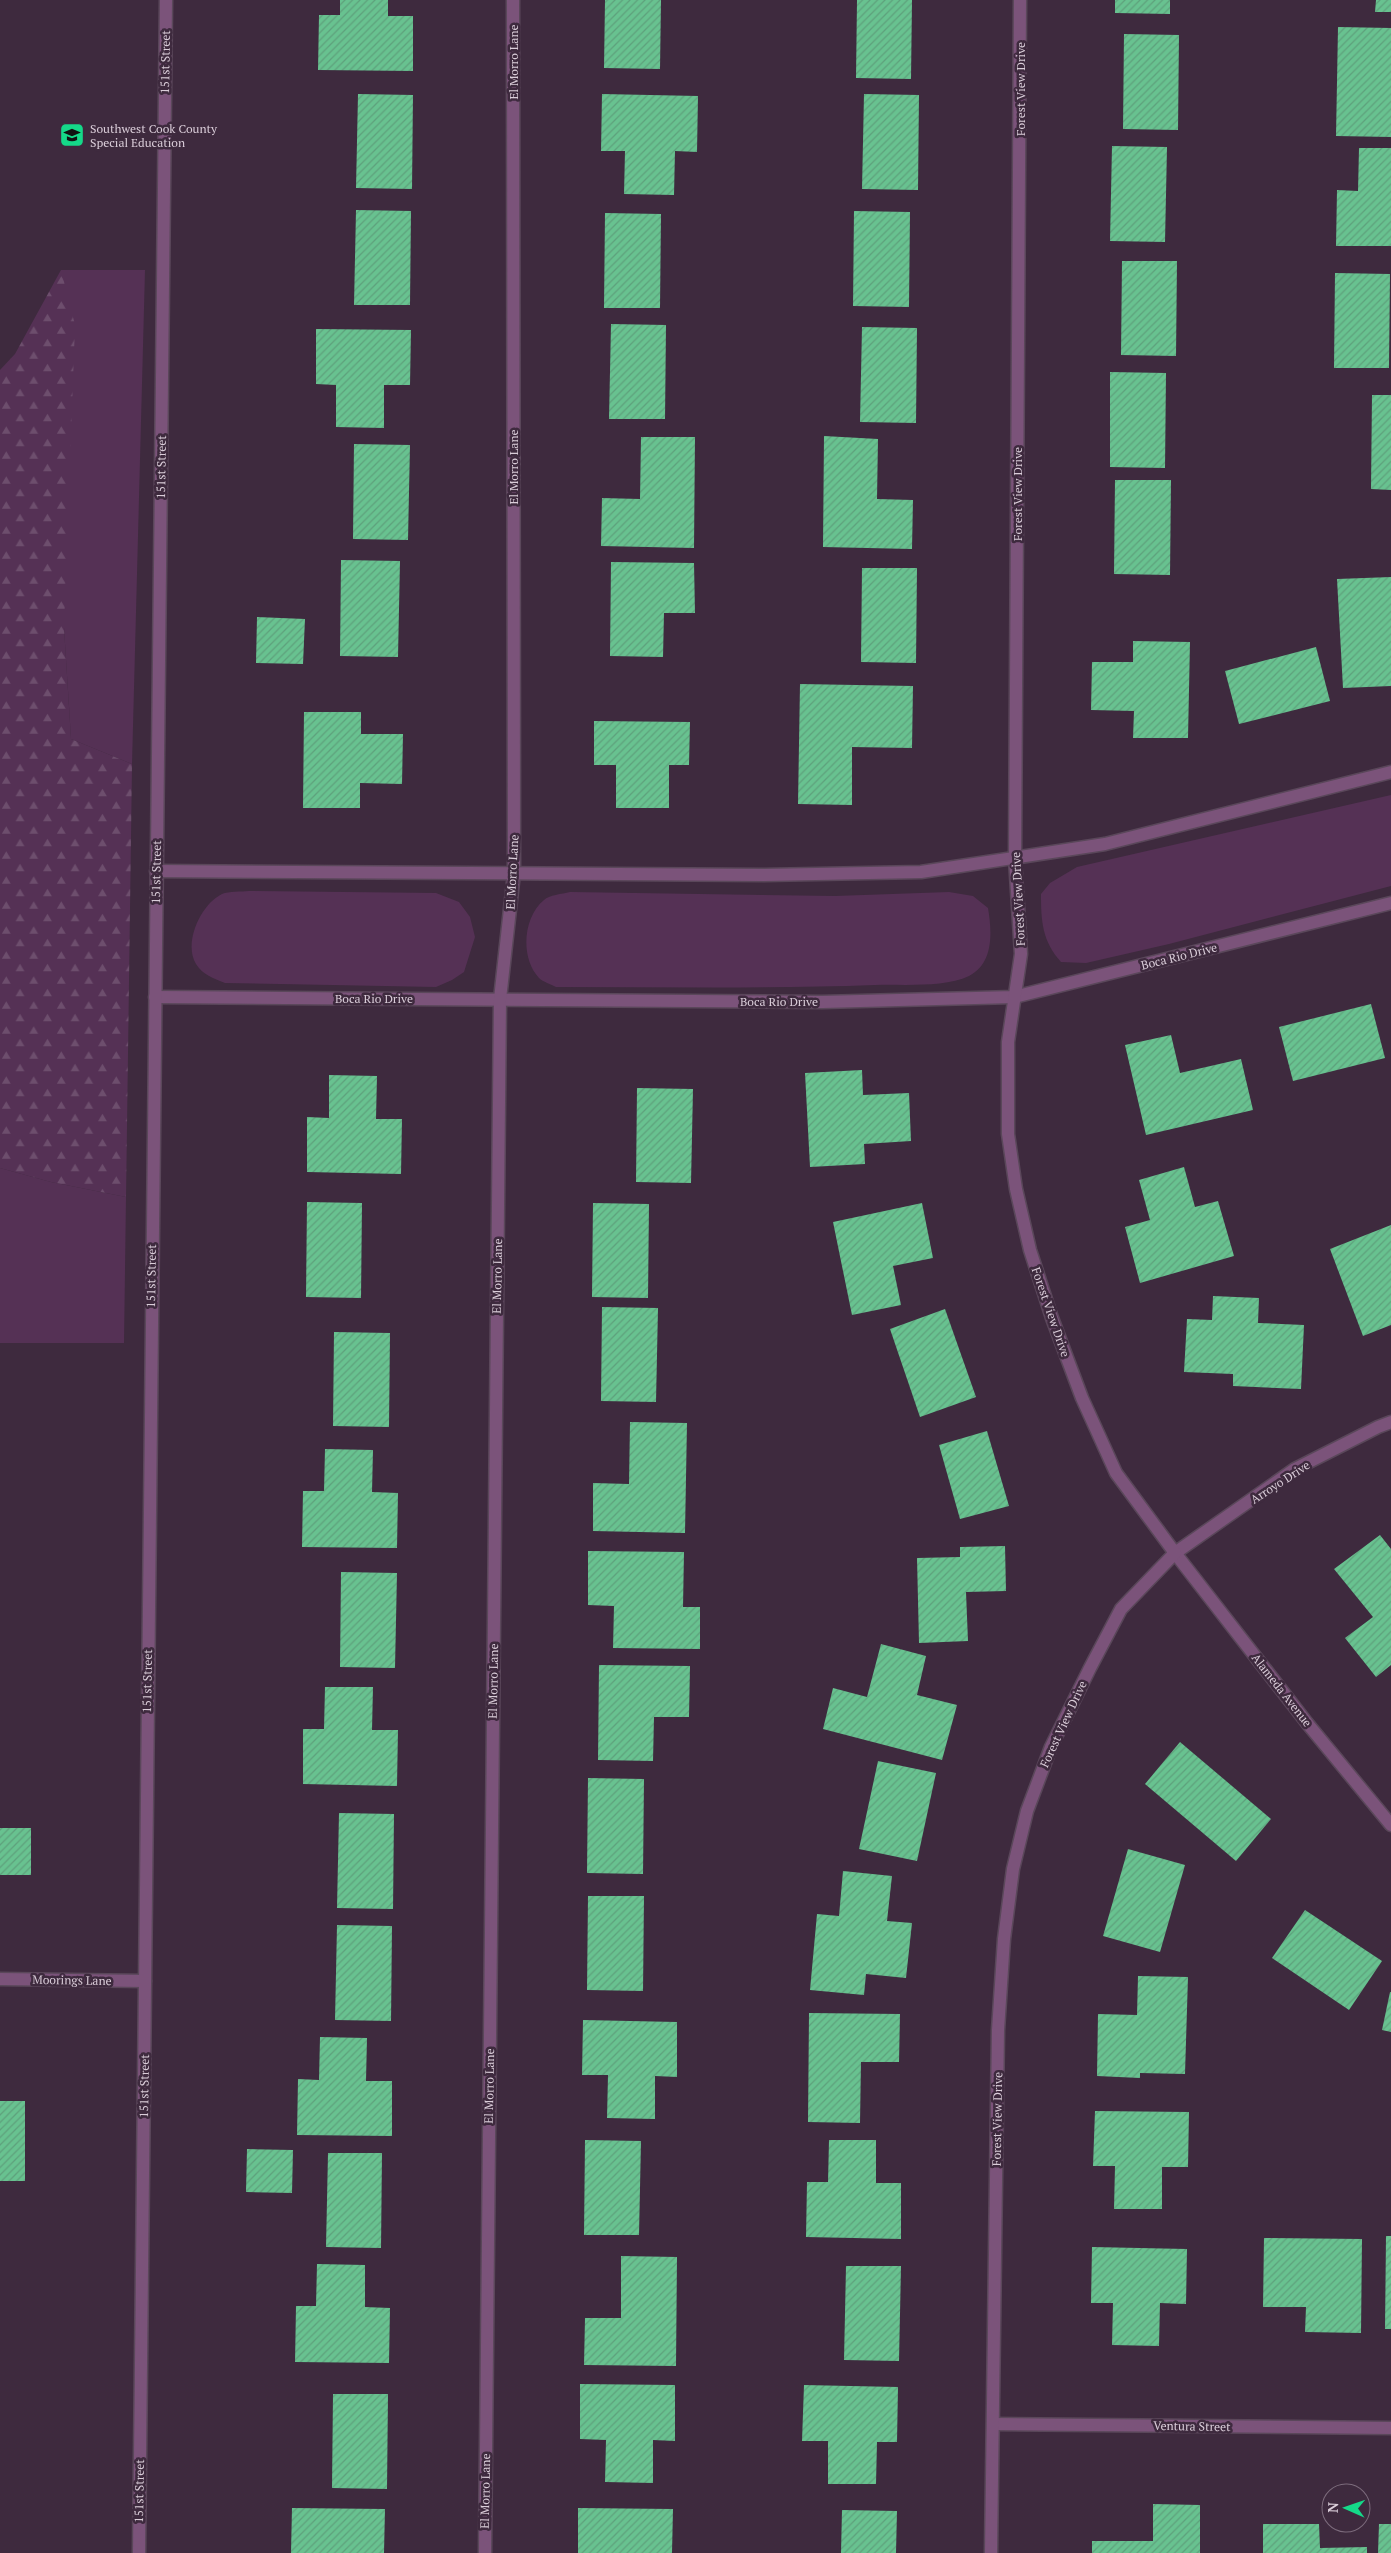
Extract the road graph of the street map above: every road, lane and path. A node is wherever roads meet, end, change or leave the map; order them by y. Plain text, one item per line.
1 (166, 0) edge
2 (513, 0) edge
3 (1020, 0) edge
4 (1391, 772) edge
5 (1015, 859) junction
6 (156, 872) junction
7 (514, 873) junction
8 (1391, 903) edge
9 (155, 997) junction
10 (1014, 997) junction
11 (500, 999) junction
12 (1391, 1422) edge
13 (1175, 1553) junction
14 (1391, 1825) edge
15 (0, 1979) edge
16 (145, 1981) junction
17 (994, 2424) junction
18 (1391, 2428) edge
19 (139, 2553) edge
20 (485, 2553) edge
21 (991, 2553) edge

1 - 6 street, 151st Street
2 - 7 street, El Morro Lane
3 - 5 street, Forest View Drive
4 - 5 street
5 - 7 street
5 - 10 street, Forest View Drive
6 - 7 street
6 - 9 street, 151st Street
7 - 11 street, El Morro Lane
8 - 10 street, Boca Rio Drive
9 - 11 street, Boca Rio Drive
9 - 16 street, 151st Street
10 - 11 street, Boca Rio Drive
10 - 13 street, Forest View Drive
11 - 20 street, El Morro Lane
12 - 13 street, Arroyo Drive
13 - 14 street, Alameda Avenue
13 - 17 street, Forest View Drive
15 - 16 street, Moorings Lane
16 - 19 street, 151st Street
17 - 18 street, Ventura Street
17 - 21 street, Forest View Drive

